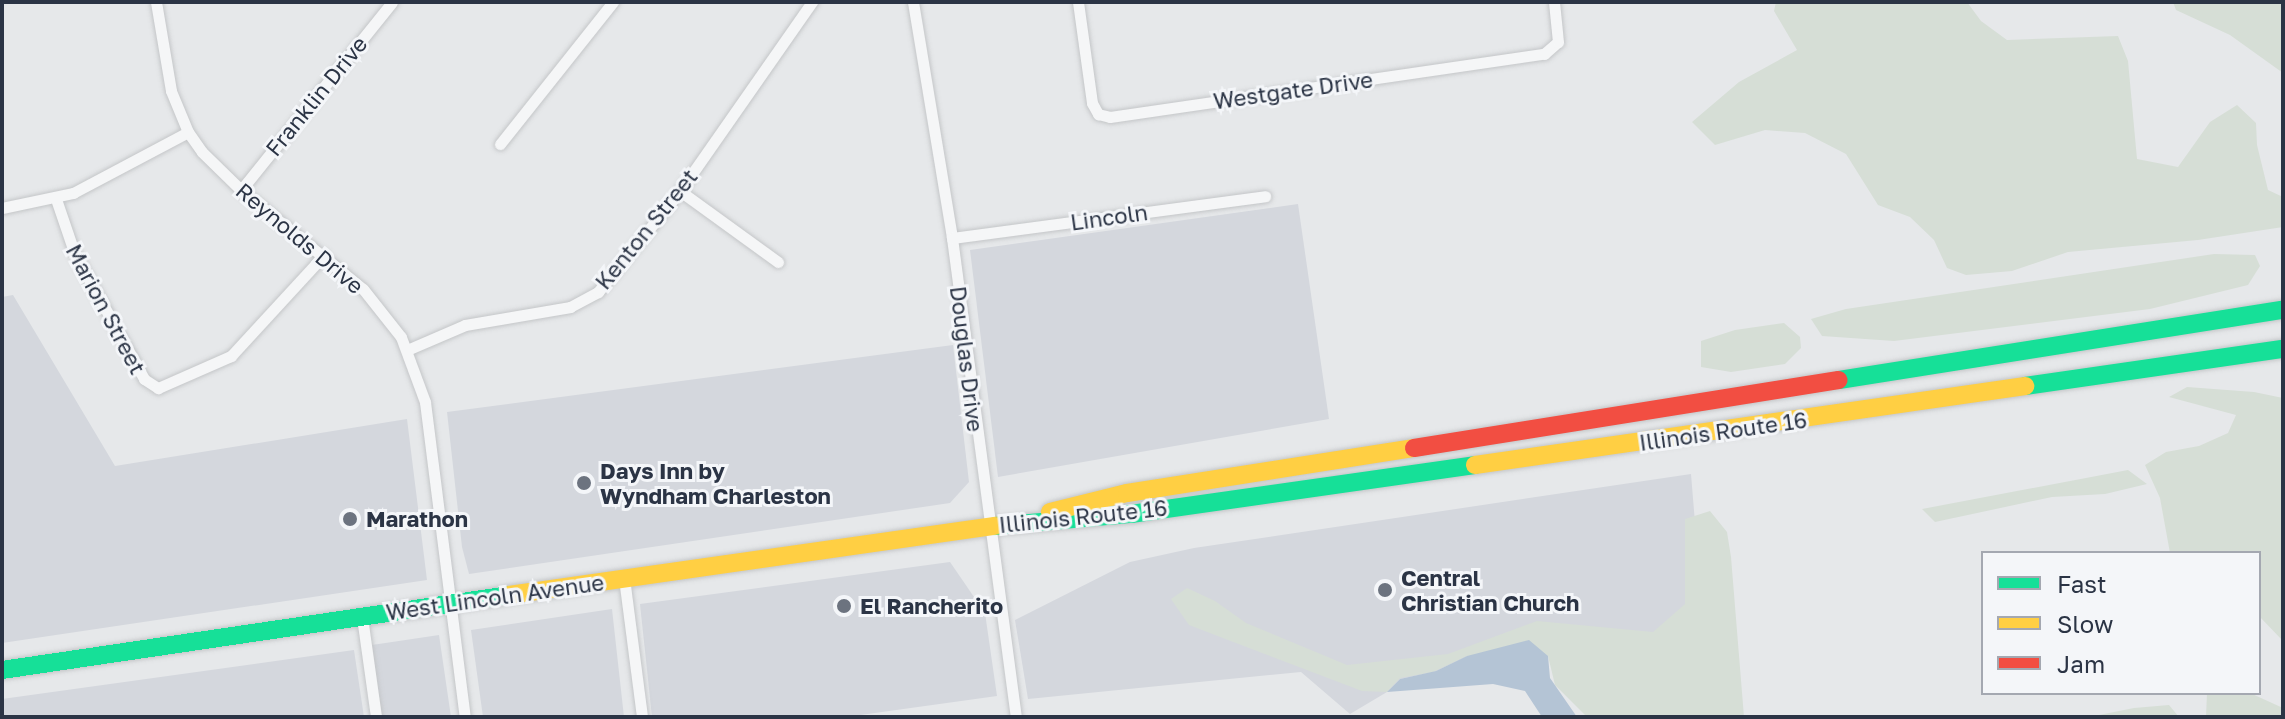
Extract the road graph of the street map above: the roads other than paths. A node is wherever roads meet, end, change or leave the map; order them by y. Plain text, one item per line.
1 (156, 2) edge
2 (392, 2) edge
3 (613, 2) edge
4 (812, 2) edge
5 (913, 2) edge
6 (1078, 2) edge
7 (1554, 2) edge
8 (188, 132) junction
9 (500, 144) dead end
10 (241, 190) junction
11 (680, 191) junction
12 (1265, 196) dead end
13 (56, 199) junction
14 (2, 208) edge
15 (952, 238) junction
16 (324, 255) junction
17 (778, 262) dead end
18 (2283, 310) edge
19 (2283, 349) edge
20 (407, 350) junction
21 (989, 527) junction
22 (624, 578) junction
23 (450, 604) junction
24 (362, 617) junction
25 (2, 670) edge
26 (376, 717) edge
27 (465, 717) edge
28 (642, 717) edge
29 (1016, 717) edge

1 - 8 street, Reynolds Drive
2 - 10 street, Franklin Drive
3 - 9 street
4 - 11 street, Kenton Street
5 - 15 street, Douglas Drive
6 - 7 street, Westgate Drive
8 - 10 street, Reynolds Drive
8 - 13 street
10 - 16 street, Reynolds Drive
11 - 17 street
11 - 20 street, Kenton Street
12 - 15 street, Lincoln
13 - 14 street
13 - 16 street, Marion Street
15 - 21 street, Douglas Drive
16 - 20 street, Reynolds Drive
18 - 21 main road, Illinois Route 16
19 - 21 main road, Illinois Route 16
20 - 23 street, Reynolds Drive
21 - 22 main road, West Lincoln Avenue
21 - 29 street, Douglas Drive
22 - 23 main road, West Lincoln Avenue
22 - 28 street
23 - 24 main road, West Lincoln Avenue
23 - 27 street, Reynolds Drive
24 - 25 main road, West Lincoln Avenue
24 - 26 street

